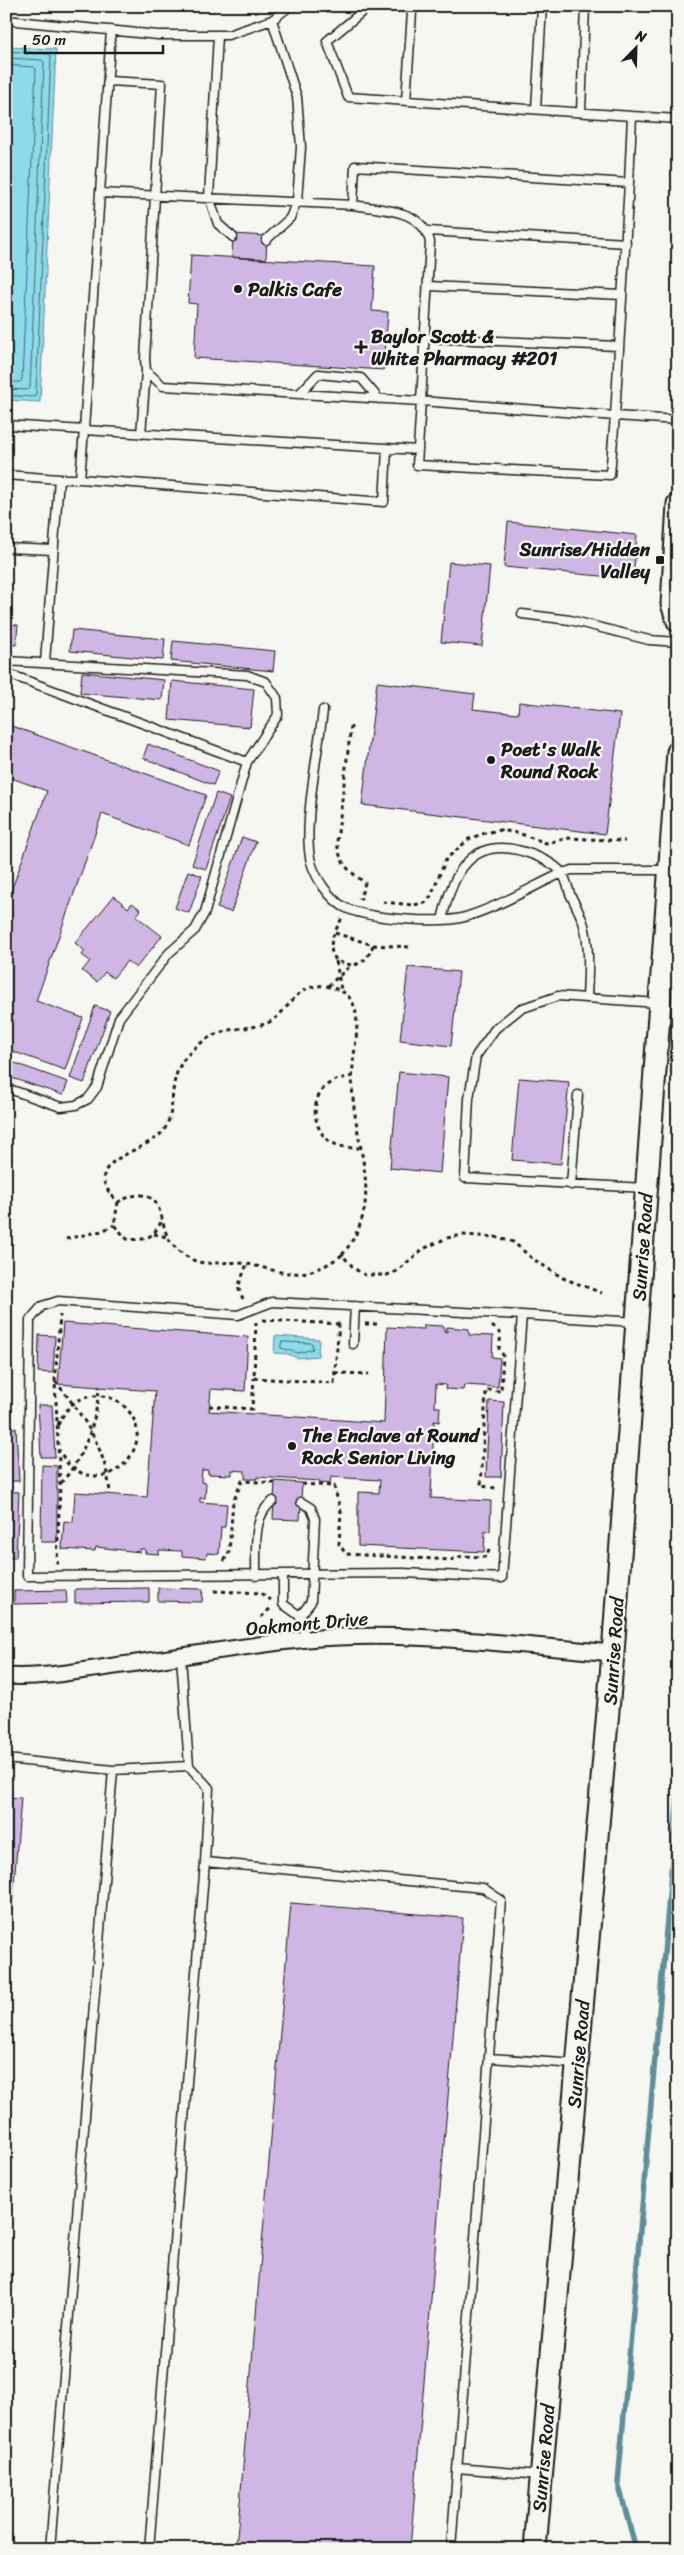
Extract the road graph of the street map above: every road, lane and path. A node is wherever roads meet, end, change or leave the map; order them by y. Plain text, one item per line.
1 (290, 6) edge
2 (369, 6) edge
3 (542, 6) edge
4 (585, 6) edge
5 (412, 8) edge
6 (6, 20) edge
7 (272, 20) junction
8 (111, 30) junction
9 (218, 35) junction
10 (109, 81) junction
11 (406, 101) junction
12 (536, 109) junction
13 (581, 112) junction
14 (632, 116) junction
15 (678, 118) edge
16 (629, 183) junction
17 (100, 193) junction
18 (156, 195) junction
19 (209, 198) junction
20 (297, 201) junction
21 (353, 204) junction
22 (428, 231) junction
23 (233, 237) dead end
24 (266, 240) dead end
25 (626, 243) junction
26 (428, 286) junction
27 (622, 295) junction
28 (425, 338) junction
29 (619, 346) junction
30 (146, 371) junction
31 (299, 394) junction
32 (379, 399) junction
33 (422, 401) junction
34 (615, 416) junction
35 (678, 420) edge
36 (6, 425) edge
37 (84, 430) junction
38 (141, 434) junction
39 (387, 449) junction
40 (418, 450) junction
41 (6, 476) edge
42 (58, 479) junction
43 (80, 479) junction
44 (678, 504) edge
45 (6, 548) edge
46 (53, 550) junction
47 (522, 614) dead end
48 (678, 621) edge
49 (678, 642) edge
50 (6, 661) edge
51 (44, 662) junction
52 (6, 673) edge
53 (323, 710) dead end
54 (351, 726) dead end
55 (678, 752) edge
56 (247, 762) junction
57 (669, 870) junction
58 (562, 872) junction
59 (360, 898) dead end
60 (342, 918) dead end
61 (442, 920) junction
62 (335, 933) junction
63 (373, 945) junction
64 (410, 947) dead end
65 (336, 960) junction
66 (349, 966) junction
67 (339, 975) junction
68 (328, 986) junction
69 (341, 990) junction
70 (587, 998) junction
71 (660, 1003) junction
72 (353, 1076) junction
73 (6, 1088) edge
74 (578, 1095) dead end
75 (359, 1148) junction
76 (571, 1185) junction
77 (646, 1188) junction
78 (118, 1202) junction
79 (161, 1221) junction
80 (114, 1225) junction
81 (154, 1234) junction
82 (167, 1237) junction
83 (66, 1239) dead end
84 (342, 1255) junction
85 (247, 1264) junction
86 (602, 1294) dead end
87 (243, 1300) dead end
88 (355, 1306) junction
89 (522, 1315) junction
90 (69, 1316) dead end
91 (387, 1320) dead end
92 (256, 1322) junction
93 (636, 1322) junction
94 (250, 1324) dead end
95 (338, 1324) junction
96 (344, 1324) dead end
97 (364, 1324) dead end
98 (491, 1326) dead end
99 (354, 1344) dead end
100 (335, 1373) junction
101 (369, 1374) dead end
102 (254, 1378) junction
103 (55, 1381) junction
104 (99, 1386) dead end
105 (98, 1395) junction
106 (74, 1403) junction
107 (210, 1406) dead end
108 (57, 1425) junction
109 (90, 1428) junction
110 (58, 1450) junction
111 (73, 1468) junction
112 (107, 1475) junction
113 (60, 1483) junction
114 (275, 1483) dead end
115 (302, 1484) dead end
116 (110, 1494) dead end
117 (495, 1497) dead end
118 (273, 1501) dead end
119 (301, 1502) dead end
120 (492, 1544) dead end
121 (66, 1563) dead end
122 (220, 1564) dead end
123 (313, 1575) junction
124 (256, 1576) junction
125 (283, 1576) junction
126 (214, 1591) dead end
127 (300, 1616) junction
128 (260, 1617) dead end
129 (306, 1640) junction
130 (613, 1653) junction
131 (181, 1657) junction
132 (6, 1676) edge
133 (6, 1759) edge
134 (189, 1766) junction
135 (113, 1770) junction
136 (205, 1862) junction
137 (489, 2058) junction
138 (577, 2064) junction
139 (457, 2468) junction
140 (541, 2475) junction
141 (50, 2549) edge
142 (148, 2549) edge
143 (451, 2549) edge
144 (535, 2549) edge

1 - 7 lane
2 - 11 lane
3 - 12 lane
4 - 13 lane
5 - 11 lane
6 - 8 lane
7 - 9 lane
7 - 20 lane
8 - 9 lane
8 - 10 lane
9 - 19 lane
10 - 17 lane
10 - 18 lane
11 - 12 lane
12 - 13 lane
13 - 14 lane
14 - 15 lane
14 - 16 lane
16 - 21 lane
16 - 25 lane
17 - 18 lane
17 - 37 lane
18 - 19 lane
18 - 30 lane
19 - 20 lane
19 - 23 lane
20 - 21 lane
20 - 24 lane
21 - 22 lane
22 - 25 lane
22 - 26 lane
25 - 27 lane
26 - 27 lane
26 - 28 lane
27 - 29 lane
28 - 29 lane
28 - 33 lane
29 - 34 lane
30 - 31 lane
30 - 38 lane
31 - 32 lane
31 - 32 lane
32 - 33 lane
33 - 34 lane
33 - 40 lane
34 - 35 lane
34 - 40 lane
36 - 37 lane
37 - 38 lane
37 - 43 lane
38 - 39 lane
39 - 40 lane
39 - 43 lane
41 - 42 lane
42 - 43 lane
42 - 46 lane
44 - 48 main road
45 - 46 lane
46 - 51 lane
47 - 49 lane
50 - 51 lane
51 - 56 lane
52 - 56 lane
53 - 61 lane
54 - 59 path
55 - 57 main road, Sunrise Road
56 - 73 lane
57 - 58 lane
57 - 71 main road, Sunrise Road
58 - 61 lane
58 - 61 lane
58 - 70 lane
60 - 62 path
62 - 63 path
62 - 65 path
63 - 64 path
63 - 66 path
65 - 66 path
65 - 67 path
66 - 67 path
67 - 68 path
67 - 69 path
68 - 69 path
68 - 78 path
69 - 72 path
70 - 71 lane
70 - 76 lane
71 - 77 main road, Sunrise Road
72 - 75 path
72 - 75 path
74 - 76 lane
75 - 84 path
76 - 77 lane
77 - 93 main road, Sunrise Road
78 - 79 path
78 - 80 path
79 - 81 path
79 - 82 path
80 - 81 path
80 - 83 path
81 - 82 path
82 - 85 path
84 - 85 path
84 - 86 path
85 - 87 path
88 - 89 lane
88 - 99 lane
88 - 124 lane
89 - 93 lane
89 - 123 lane
90 - 103 path
91 - 97 path
92 - 94 path
92 - 95 path
92 - 102 path
93 - 130 main road, Sunrise Road
95 - 96 path
95 - 100 path
98 - 117 path
100 - 101 path
100 - 102 path
102 - 107 path
103 - 106 path
103 - 108 path
104 - 105 path
105 - 106 path
105 - 109 path
105 - 112 path
106 - 108 path
106 - 109 path
108 - 110 path
109 - 111 path
109 - 112 path
110 - 111 path
110 - 113 path
111 - 112 path
111 - 113 path
112 - 116 path
113 - 121 path
114 - 122 path
115 - 120 path
118 - 124 lane
119 - 123 lane
123 - 125 lane
123 - 127 lane
124 - 125 lane
125 - 127 lane
126 - 128 path
127 - 129 lane
129 - 130 street, Oakmont Drive
129 - 131 street, Oakmont Drive
130 - 138 main road, Sunrise Road
131 - 132 street, Oakmont Drive
131 - 134 lane
133 - 135 lane
134 - 135 lane
134 - 136 lane
135 - 141 lane
136 - 137 lane
136 - 142 lane
137 - 138 lane
137 - 139 lane
138 - 140 main road, Sunrise Road
139 - 140 lane
139 - 143 lane
140 - 144 main road, Sunrise Road

